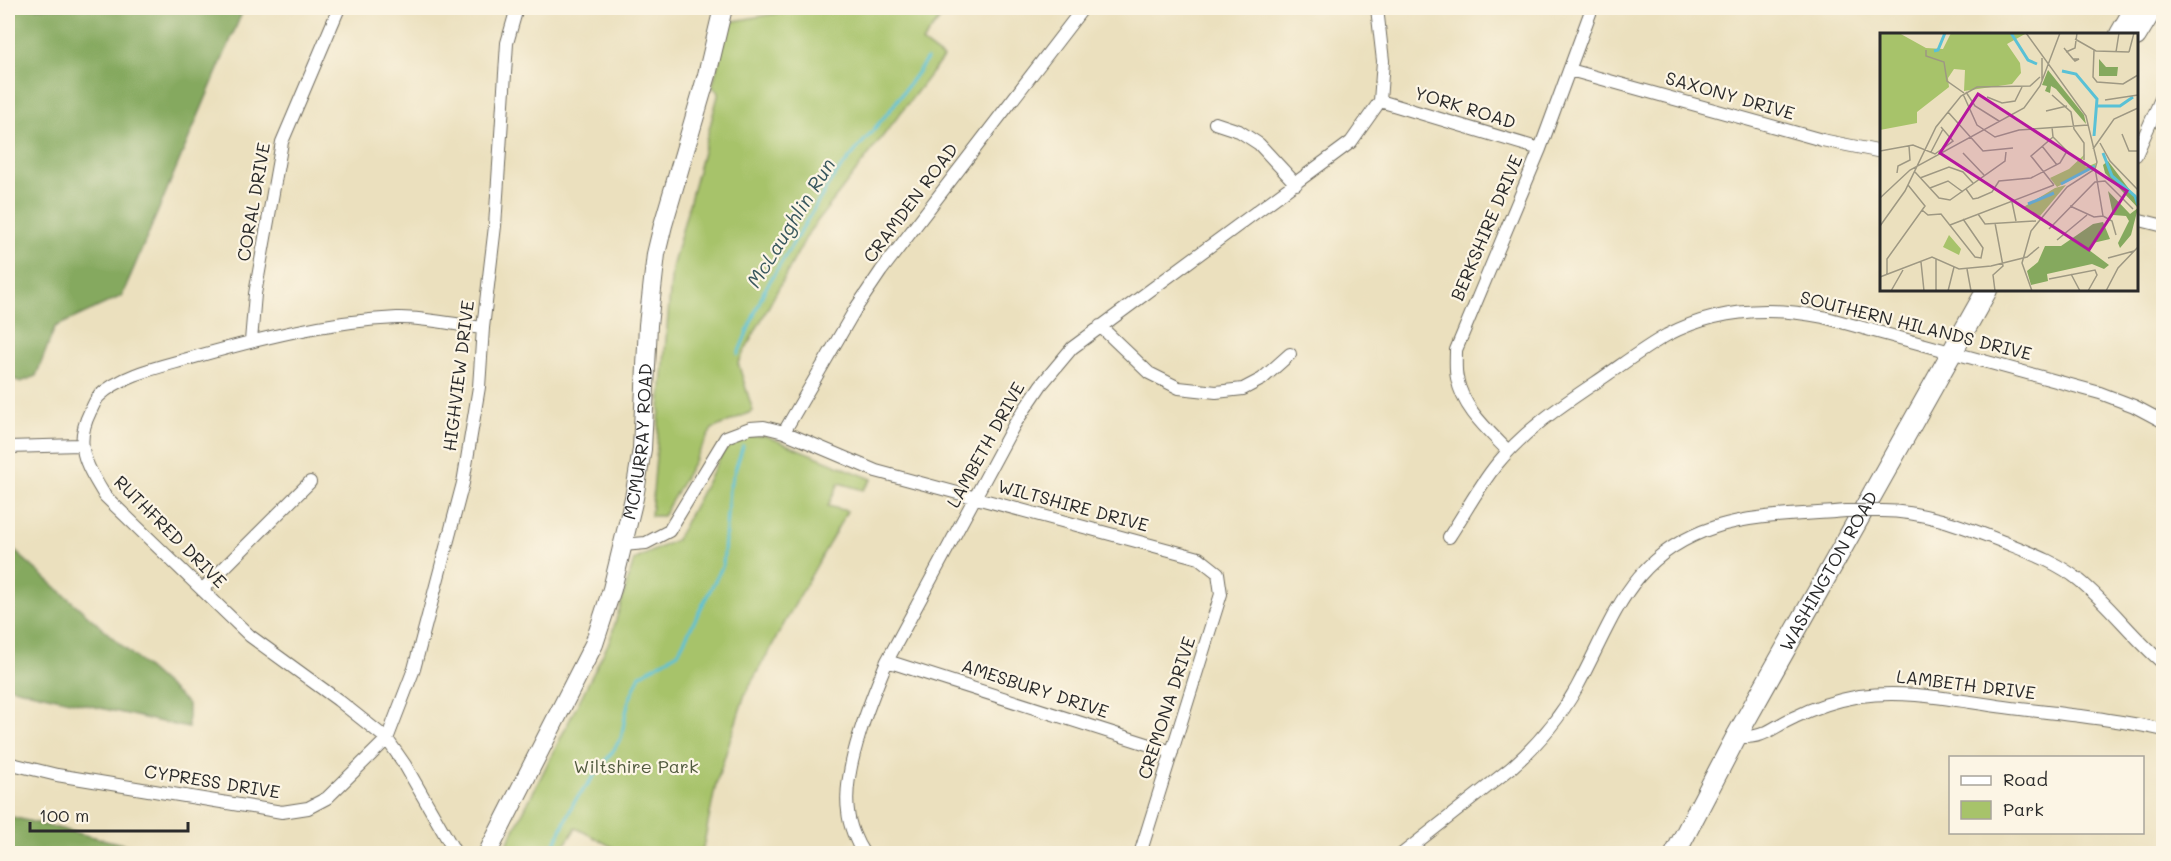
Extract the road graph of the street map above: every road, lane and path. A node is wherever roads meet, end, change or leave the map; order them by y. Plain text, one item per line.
1 (339, 8) edge
2 (517, 8) edge
3 (723, 8) edge
4 (1083, 8) edge
5 (1377, 8) edge
6 (1592, 8) edge
7 (2135, 8) edge
8 (2153, 8) edge
9 (2122, 33) edge
10 (2138, 33) edge
11 (1570, 69) junction
12 (2163, 92) edge
13 (1380, 101) junction
14 (1215, 123) dead end
15 (1540, 149) junction
16 (2138, 150) edge
17 (1880, 152) edge
18 (1296, 184) junction
19 (2138, 220) edge
20 (2163, 226) edge
21 (1986, 291) edge
22 (1100, 326) junction
23 (483, 328) junction
24 (251, 341) junction
25 (1952, 352) junction
26 (1290, 354) dead end
27 (2163, 422) edge
28 (784, 432) junction
29 (80, 445) junction
30 (8, 447) edge
31 (1508, 451) junction
32 (310, 482) dead end
33 (976, 498) junction
34 (1449, 537) dead end
35 (623, 545) junction
36 (1218, 573) joint
37 (202, 590) junction
38 (887, 661) junction
39 (2163, 664) edge
40 (2163, 730) edge
41 (1736, 737) junction
42 (387, 739) junction
43 (1172, 752) junction
44 (8, 764) edge
45 (456, 854) edge
46 (487, 854) edge
47 (864, 854) edge
48 (1140, 854) edge
49 (1402, 854) edge
50 (1676, 854) edge

1 - 24 street, CORAL DRIVE
2 - 23 street, HIGHVIEW DRIVE
3 - 35 main road, MCMURRAY ROAD
4 - 28 street, CRAMDEN ROAD
5 - 13 street
6 - 11 street, BERKSHIRE DRIVE
7 - 9 main road
8 - 10 main road
11 - 15 street, BERKSHIRE DRIVE
11 - 17 street, SAXONY DRIVE
12 - 16 street
13 - 15 street, YORK ROAD
13 - 18 street, LAMBETH DRIVE
14 - 18 street
15 - 31 street, BERKSHIRE DRIVE
18 - 22 street, LAMBETH DRIVE
19 - 20 street
21 - 25 main road, WASHINGTON ROAD
22 - 26 street
22 - 33 street, LAMBETH DRIVE
23 - 24 street
23 - 42 street, HIGHVIEW DRIVE
24 - 29 street
25 - 27 street, SOUTHERN HILANDS DRIVE
25 - 31 street, SOUTHERN HILANDS DRIVE
25 - 41 main road, WASHINGTON ROAD
28 - 33 street, WILTSHIRE DRIVE
28 - 35 street, WILTSHIRE DRIVE
29 - 30 street
29 - 37 street, RUTHFRED DRIVE
31 - 34 street, SOUTHERN HILANDS DRIVE
32 - 37 street
33 - 36 street, WILTSHIRE DRIVE
33 - 38 street, LAMBETH DRIVE
35 - 46 main road, MCMURRAY ROAD
36 - 43 street, CREMONA DRIVE
37 - 42 street, RUTHFRED DRIVE
38 - 43 street, AMESBURY DRIVE
38 - 47 street, LAMBETH DRIVE
39 - 49 street, bridge
40 - 41 street, LAMBETH DRIVE
41 - 50 main road, WASHINGTON ROAD
42 - 44 street, CYPRESS DRIVE
42 - 45 street, RUTHFRED DRIVE
43 - 48 street, CREMONA DRIVE

